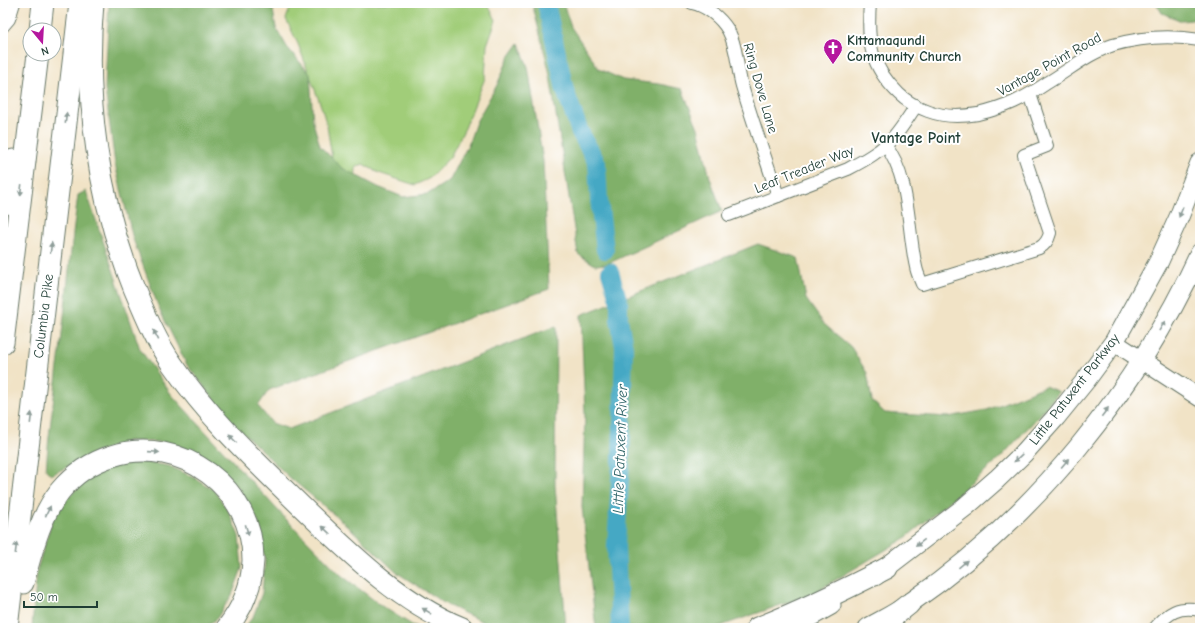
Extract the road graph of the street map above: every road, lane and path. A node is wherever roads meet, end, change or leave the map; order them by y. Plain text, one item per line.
1 (14, 3) edge
2 (43, 3) edge
3 (80, 3) edge
4 (93, 3) edge
5 (694, 3) edge
6 (870, 3) edge
7 (41, 22) edge
8 (3, 26) edge
9 (1200, 40) edge
10 (34, 62) edge
11 (35, 62) edge
12 (1030, 94) junction
13 (916, 106) junction
14 (885, 146) junction
15 (1200, 163) edge
16 (778, 196) junction
17 (3, 204) edge
18 (729, 215) dead end
19 (1200, 253) edge
20 (1114, 342) junction
21 (3, 343) edge
22 (1142, 359) junction
23 (1200, 398) edge
24 (887, 568) junction
25 (909, 604) junction
26 (1200, 610) edge
27 (8, 628) edge
28 (227, 628) edge
29 (462, 628) edge
30 (757, 628) edge
31 (790, 628) edge
32 (868, 628) edge
33 (879, 628) edge
34 (1155, 628) edge

1 - 8 street
2 - 7 highway
27 -> 3 highway, Columbia Pike
29 -> 4 highway
5 - 16 street, Ring Dove Lane
6 - 13 street, Vantage Point Road
9 - 12 street, Vantage Point Road
10 - 17 highway
11 -> 21 highway
12 - 13 street, Vantage Point Road
12 - 14 street
13 - 14 street, Leaf Treader Way
14 - 16 street, Leaf Treader Way
15 -> 20 main road, Little Patuxent Parkway
16 - 18 street, Leaf Treader Way
22 -> 19 main road
20 - 22 main road
20 -> 24 main road, Little Patuxent Parkway
22 - 23 main road
25 -> 22 main road
24 - 30 highway
24 - 31 main road, Little Patuxent Parkway
25 - 32 main road
25 - 33 highway
26 - 34 street
27 -> 28 highway

